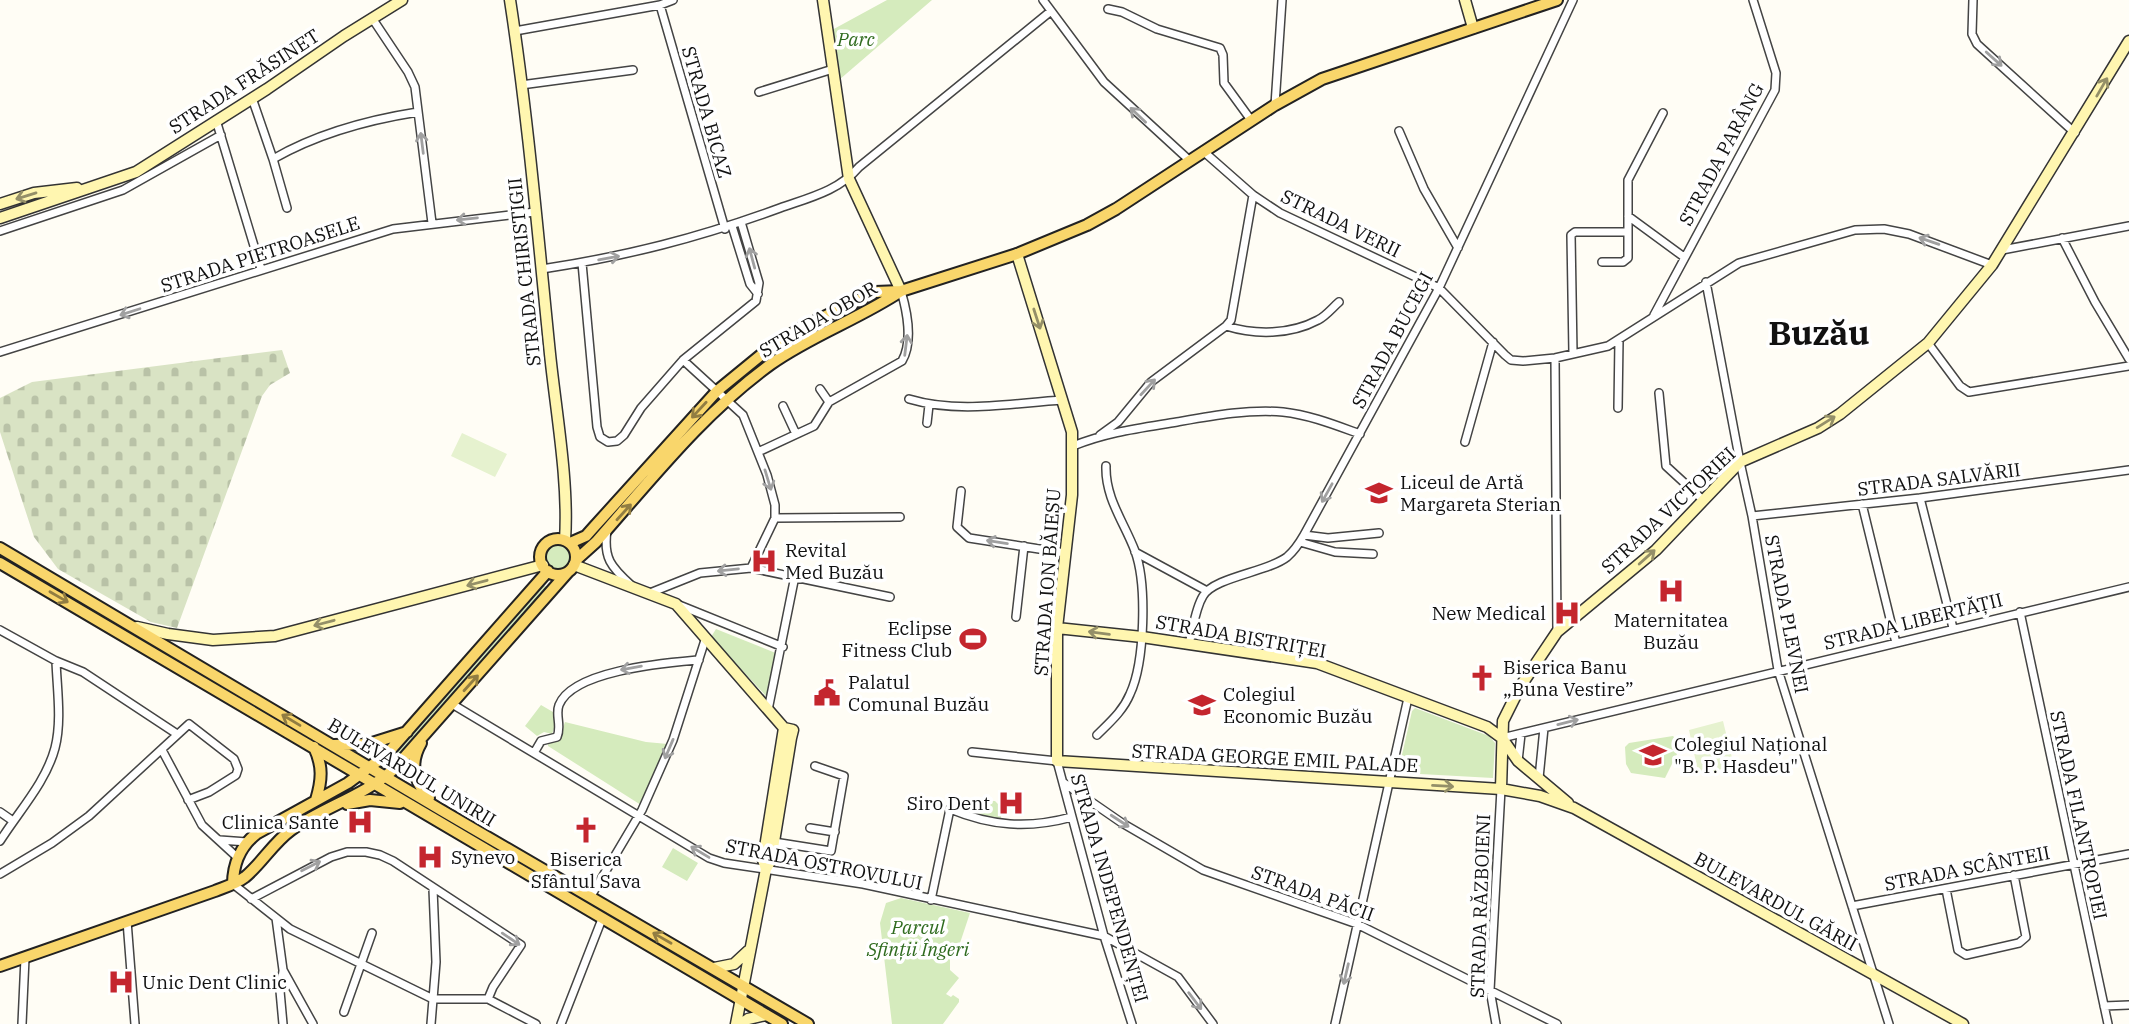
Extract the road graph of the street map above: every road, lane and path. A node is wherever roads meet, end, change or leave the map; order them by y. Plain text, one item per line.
1 (402, 0) edge
2 (510, 0) edge
3 (673, 0) edge
4 (823, 0) edge
5 (1043, 0) edge
6 (1123, 0) edge
7 (1282, 0) edge
8 (1465, 0) edge
9 (1557, 0) edge
10 (1573, 0) edge
11 (1753, 0) edge
12 (1973, 0) edge
13 (660, 5) junction
14 (1108, 9) dead end
15 (1051, 11) junction
16 (1122, 12) junction
17 (372, 18) junction
18 (1473, 28) junction
19 (515, 32) junction
20 (2129, 40) edge
21 (833, 69) junction
22 (633, 70) dead end
23 (521, 85) junction
24 (759, 92) dead end
25 (252, 98) junction
26 (1275, 105) junction
27 (418, 111) junction
28 (1663, 113) dead end
29 (216, 120) junction
30 (1251, 120) junction
31 (1399, 131) dead end
32 (2075, 133) junction
33 (221, 135) junction
34 (1203, 150) junction
35 (273, 159) junction
36 (1189, 160) junction
37 (849, 179) junction
38 (102, 184) junction
39 (1253, 195) junction
40 (0, 204) edge
41 (286, 208) dead end
42 (535, 212) junction
43 (1628, 216) junction
44 (0, 218) edge
45 (741, 222) junction
46 (432, 223) junction
47 (2129, 226) edge
48 (728, 228) junction
49 (0, 231) edge
50 (1628, 232) junction
51 (2062, 238) junction
52 (1458, 248) junction
53 (2002, 250) junction
54 (1017, 254) junction
55 (1684, 257) junction
56 (1602, 262) dead end
57 (582, 263) junction
58 (1992, 265) junction
59 (261, 269) junction
60 (542, 269) junction
61 (1706, 282) junction
62 (1439, 288) junction
63 (901, 291) junction
64 (758, 294) junction
65 (1339, 302) dead end
66 (1654, 316) junction
67 (1226, 326) junction
68 (1619, 340) junction
69 (1493, 342) junction
70 (1928, 343) junction
71 (0, 352) edge
72 (1573, 353) junction
73 (1555, 358) junction
74 (2129, 359) edge
75 (683, 360) junction
76 (2129, 366) edge
77 (820, 389) dead end
78 (717, 391) junction
79 (1659, 393) dead end
80 (727, 399) junction
81 (909, 399) dead end
82 (1063, 400) junction
83 (829, 402) junction
84 (929, 405) junction
85 (783, 406) dead end
86 (1618, 408) dead end
87 (926, 422) dead end
88 (796, 434) junction
89 (1360, 434) junction
90 (1100, 435) junction
91 (1465, 442) dead end
92 (1073, 446) junction
93 (758, 452) junction
94 (1740, 463) junction
95 (1106, 466) dead end
96 (2129, 470) edge
97 (961, 491) dead end
98 (1920, 498) junction
99 (1703, 500) junction
100 (1862, 504) junction
101 (1752, 516) junction
102 (775, 517) junction
103 (900, 517) dead end
104 (607, 530) junction
105 (1379, 533) dead end
106 (1302, 539) junction
107 (567, 541) junction
108 (1024, 546) junction
109 (0, 548) edge
110 (1135, 552) junction
111 (1065, 553) junction
112 (1373, 554) dead end
113 (0, 563) edge
114 (573, 565) junction
115 (546, 568) junction
116 (751, 568) junction
117 (795, 576) junction
118 (632, 586) junction
119 (2129, 587) edge
120 (1207, 591) junction
121 (650, 593) junction
122 (890, 597) dead end
123 (676, 604) junction
124 (2020, 612) junction
125 (1016, 617) dead end
126 (132, 625) junction
127 (1058, 628) junction
128 (1952, 628) junction
129 (0, 630) edge
130 (1557, 632) junction
131 (706, 637) junction
132 (1142, 637) junction
133 (1896, 643) junction
134 (1189, 644) junction
135 (783, 647) junction
136 (699, 660) junction
137 (56, 661) junction
138 (1777, 670) junction
139 (1408, 698) junction
140 (452, 704) junction
141 (768, 710) junction
142 (1544, 728) junction
143 (788, 729) junction
144 (410, 732) junction
145 (177, 734) junction
146 (426, 734) junction
147 (1521, 734) junction
148 (1097, 735) dead end
149 (1502, 738) junction
150 (333, 745) junction
151 (314, 747) junction
152 (162, 750) junction
153 (972, 752) dead end
154 (534, 753) junction
155 (1058, 761) junction
156 (1518, 761) junction
157 (815, 766) dead end
158 (371, 768) junction
159 (360, 775) junction
160 (385, 776) junction
161 (1539, 778) junction
162 (1064, 783) junction
163 (1389, 783) junction
164 (374, 785) junction
165 (1501, 789) junction
166 (188, 800) junction
167 (316, 800) junction
168 (408, 805) junction
169 (1574, 808) junction
170 (441, 810) junction
171 (324, 811) junction
172 (0, 812) edge
173 (639, 816) junction
174 (1072, 817) junction
175 (13, 821) junction
176 (810, 828) dead end
177 (835, 832) junction
178 (219, 840) junction
179 (0, 841) edge
180 (247, 842) junction
181 (774, 842) junction
182 (2129, 854) edge
183 (263, 856) junction
184 (238, 858) junction
185 (2074, 864) junction
186 (254, 867) junction
187 (766, 869) junction
188 (0, 874) edge
189 (2014, 876) junction
190 (233, 884) junction
191 (433, 889) junction
192 (1946, 889) junction
193 (591, 896) junction
194 (251, 899) junction
195 (931, 900) junction
196 (1852, 906) junction
197 (276, 918) junction
198 (602, 919) junction
199 (127, 921) junction
200 (1357, 923) junction
201 (372, 933) dead end
202 (1104, 936) junction
203 (749, 950) junction
204 (25, 958) junction
205 (362, 964) junction
206 (0, 966) edge
207 (714, 968) junction
208 (283, 970) junction
209 (1875, 975) junction
210 (743, 985) junction
211 (1490, 989) junction
212 (433, 999) junction
213 (488, 999) junction
214 (741, 999) junction
215 (2129, 1005) edge
216 (2105, 1006) junction
217 (344, 1012) dead end
218 (766, 1014) junction
219 (22, 1024) edge
220 (135, 1024) edge
221 (283, 1024) edge
222 (313, 1024) edge
223 (430, 1024) edge
224 (536, 1024) edge
225 (561, 1024) edge
226 (739, 1024) edge
227 (782, 1024) edge
228 (808, 1024) edge
229 (1132, 1024) edge
230 (1213, 1024) edge
231 (1335, 1024) edge
232 (1496, 1024) edge
233 (1557, 1024) edge
234 (1889, 1024) edge
235 (1963, 1024) edge
236 (2108, 1024) edge

1 - 17 street, STRADA FRĂSINET
2 - 19 street, STRADA CHIRISTIGII
3 - 13 street
4 - 21 street
5 - 15 street
6 - 16 street
7 - 26 street
8 - 18 street
9 - 18 main road
10 - 52 street, STRADA BUCEGI
11 - 55 street, STRADA PARÂNG
12 -> 32 street
13 - 19 street
13 - 48 street, STRADA BICAZ
14 - 16 street
36 -> 15 street
15 - 37 street
16 - 30 street
17 - 25 street, STRADA FRĂSINET
17 - 27 street
18 - 26 main road
19 - 23 street, STRADA CHIRISTIGII
32 -> 20 street, STRADA VICTORIEI
21 - 24 street
21 - 37 street
22 - 23 street
23 - 42 street, STRADA CHIRISTIGII
25 - 29 street, STRADA FRĂSINET
25 - 35 street
26 - 30 main road
27 - 35 street
46 -> 27 street
28 - 43 street
29 - 33 street
29 - 38 street, STRADA FRĂSINET
30 - 34 main road
31 - 52 street
32 - 53 street, STRADA VICTORIEI
33 - 49 street
33 - 59 street
34 - 36 main road
34 - 39 street, STRADA VERII
35 - 41 street
36 - 54 main road
37 - 45 street
37 - 63 street
38 -> 40 street, STRADA FRĂSINET
38 - 44 street, STRADA FRĂSINET
39 - 62 street, STRADA VERII
39 - 67 street
42 -> 46 street, STRADA PIETROASELE
42 - 60 street, STRADA CHIRISTIGII
43 - 50 street
43 - 55 street
45 - 48 street
64 -> 45 street
46 - 59 street, STRADA PIETROASELE
47 - 51 street
57 -> 48 street
48 - 64 street
50 - 56 street
50 - 72 street
51 - 53 street
51 - 74 street
52 - 62 street, STRADA BUCEGI
53 - 58 street, STRADA VICTORIEI
54 - 63 main road
54 -> 82 street, STRADA ION BĂIEȘU
55 - 66 street, STRADA PARÂNG
57 - 60 street
57 - 75 street
58 -> 61 street, STRADA VERII
58 - 70 street, STRADA VICTORIEI
59 -> 71 street, STRADA PIETROASELE
60 - 107 street, STRADA CHIRISTIGII
61 - 66 street, STRADA VERII
61 - 94 street, STRADA PLEVNEI
62 - 69 street, STRADA VERII
62 - 89 street, STRADA BUCEGI
63 - 78 main road, STRADA OBOR
63 - 80 main road, STRADA OBOR
83 -> 63 street
64 - 75 street
65 - 67 street
66 - 68 street, STRADA VERII
90 -> 67 street
68 - 72 street, STRADA VERII
68 - 86 street
69 - 73 street, STRADA VERII
69 - 91 street
70 - 76 street
94 -> 70 street, STRADA VICTORIEI
72 - 73 street, STRADA VERII
73 - 130 street
75 - 78 street
77 - 83 street
78 - 80 street
78 -> 107 main road, STRADA OBOR
79 - 99 street
80 - 93 street
104 -> 80 main road, STRADA OBOR
81 - 84 street
82 - 84 street
82 - 92 street, STRADA ION BĂIEȘU
83 - 88 street
84 - 87 street
85 - 88 street
88 - 93 street
89 - 90 street
89 -> 106 street, STRADA BUCEGI
90 - 92 street
92 - 111 street, STRADA ION BĂIEȘU
93 -> 102 street
94 - 99 street, STRADA VICTORIEI
94 - 101 street, STRADA PLEVNEI
95 - 110 street
96 - 98 street, STRADA SALVĂRII
108 -> 97 street
98 - 100 street, STRADA SALVĂRII
98 - 128 street
130 -> 99 street, STRADA VICTORIEI
100 - 101 street, STRADA SALVĂRII
100 - 133 street
101 - 138 street, STRADA PLEVNEI
102 - 103 street
102 - 116 street
104 - 114 main road, STRADA OBOR
104 - 118 street
105 - 106 street
106 - 112 street
106 - 120 street, STRADA BUCEGI
107 - 114 main road
107 - 115 main road
108 - 111 street
108 - 125 street
109 - 126 main road, BULEVARDUL UNIRII
110 - 120 street
110 - 132 street
111 - 127 street, STRADA ION BĂIEȘU
113 -> 151 main road, BULEVARDUL UNIRII
114 - 115 main road
114 - 118 street
140 -> 114 main road, STRADA OBOR
115 -> 126 street
115 - 144 main road
116 - 117 street
116 -> 121 street
117 - 122 street
117 - 135 street
118 - 121 street
119 - 124 street, STRADA LIBERTĂȚII
120 - 134 street
121 - 123 street
123 - 131 street
123 - 135 street
124 - 128 street, STRADA LIBERTĂȚII
124 - 185 street, STRADA FILANTROPIEI
150 -> 126 main road, BULEVARDUL UNIRII
132 -> 127 street, STRADA BISTRIȚEI
127 - 155 street, STRADA ION BĂIEȘU
128 - 133 street, STRADA LIBERTĂȚII
129 - 137 street
130 - 149 street, STRADA VICTORIEI
131 - 136 street
131 - 141 street
132 - 134 street, STRADA BISTRIȚEI
132 - 148 street
133 - 138 street, STRADA LIBERTĂȚII
134 - 139 street, STRADA BISTRIȚEI
135 - 141 street
136 -> 154 street
136 -> 173 street
137 - 145 street
137 - 175 street
142 -> 138 street, STRADA LIBERTĂȚII
138 - 196 street, STRADA PLEVNEI
139 - 149 street, STRADA BISTRIȚEI
139 - 163 street
140 - 146 main road, STRADA OBOR
140 - 154 street, STRADA OSTROVULUI
141 - 143 street
142 - 147 street, STRADA LIBERTĂȚII
142 - 161 street
143 - 181 street
143 - 187 street
144 - 150 main road
144 - 158 main road
145 - 152 street
145 - 166 street
146 - 160 main road, STRADA OBOR
146 - 170 main road
147 - 149 street, STRADA LIBERTĂȚII
147 - 156 street
149 - 156 street, STRADA BISTRIȚEI
149 - 165 street, STRADA VICTORIEI
150 - 158 main road, BULEVARDUL UNIRII
151 - 159 main road, BULEVARDUL UNIRII
151 - 167 main road
152 - 166 street
152 - 188 street
153 - 155 street, STRADA GEORGE EMIL PALADE
154 - 173 street, STRADA OSTROVULUI
155 - 162 street, STRADA INDEPENDENȚEI
155 - 163 street, STRADA GEORGE EMIL PALADE
156 - 161 street, STRADA BISTRIȚEI
157 - 177 street
158 - 159 main road
158 - 160 main road, BULEVARDUL UNIRII
159 - 164 main road, BULEVARDUL UNIRII
159 - 167 main road
160 - 164 main road, STRADA OBOR
160 - 170 main road, BULEVARDUL UNIRII
161 - 169 street, STRADA BISTRIȚEI
162 - 174 street, STRADA INDEPENDENȚEI
162 -> 200 street, STRADA PĂCII
163 -> 165 street, STRADA GEORGE EMIL PALADE
163 - 200 street
164 - 168 main road, BULEVARDUL UNIRII
164 - 171 main road, STRADA OBOR
165 - 169 street, STRADA GEORGE EMIL PALADE
165 - 211 street, STRADA RĂZBOIENI
166 - 178 street
167 - 180 main road
168 - 171 main road
168 - 198 main road, BULEVARDUL UNIRII
169 - 209 street, BULEVARDUL GĂRII
170 - 193 main road, BULEVARDUL UNIRII
171 - 183 main road
172 - 175 street
187 -> 173 street, STRADA OSTROVULUI
173 - 193 street
174 - 195 street
174 - 202 street, STRADA INDEPENDENȚEI
175 - 179 street
176 - 177 street
177 - 181 street
178 - 180 street
178 - 184 street
180 - 183 main road
180 - 184 main road
181 - 187 street
182 - 185 street, STRADA SCÂNTEII
183 - 186 main road
184 - 186 main road
184 - 190 main road
185 - 189 street, STRADA SCÂNTEII
185 - 216 street, STRADA FILANTROPIEI
186 - 190 main road
187 - 195 street, STRADA OSTROVULUI
187 - 203 street
189 - 192 street, STRADA SCÂNTEII
189 - 192 street
190 - 194 street
190 - 199 main road
194 -> 191 street
191 - 212 street
191 -> 213 street
192 - 196 street, STRADA SCÂNTEII
207 -> 193 main road, BULEVARDUL UNIRII
194 - 197 street
195 - 202 street, STRADA OSTROVULUI
196 - 209 street, STRADA PLEVNEI
197 - 205 street
197 - 208 street
198 - 214 main road, BULEVARDUL UNIRII
198 - 225 street
199 - 204 main road
199 - 220 street
200 - 211 street, STRADA PĂCII
200 -> 231 street
201 - 205 street
202 - 229 street, STRADA INDEPENDENȚEI
202 -> 230 street, STRADA OSTROVULUI
203 - 207 street
203 - 210 street
204 - 206 main road
204 - 219 street
205 - 212 street
205 - 217 street
207 - 210 main road, BULEVARDUL UNIRII
208 - 221 street
208 - 222 street
209 - 234 street, STRADA PLEVNEI
209 - 235 street, BULEVARDUL GĂRII
210 - 214 street
210 - 228 main road, BULEVARDUL UNIRII
211 - 232 street, STRADA RĂZBOIENI
211 - 233 street, STRADA PĂCII
212 - 213 street
212 - 223 street
213 - 224 street
214 - 218 main road, BULEVARDUL UNIRII
214 - 226 street
215 - 216 street
216 - 236 street, STRADA FILANTROPIEI
218 - 226 street
218 - 227 main road, BULEVARDUL UNIRII

